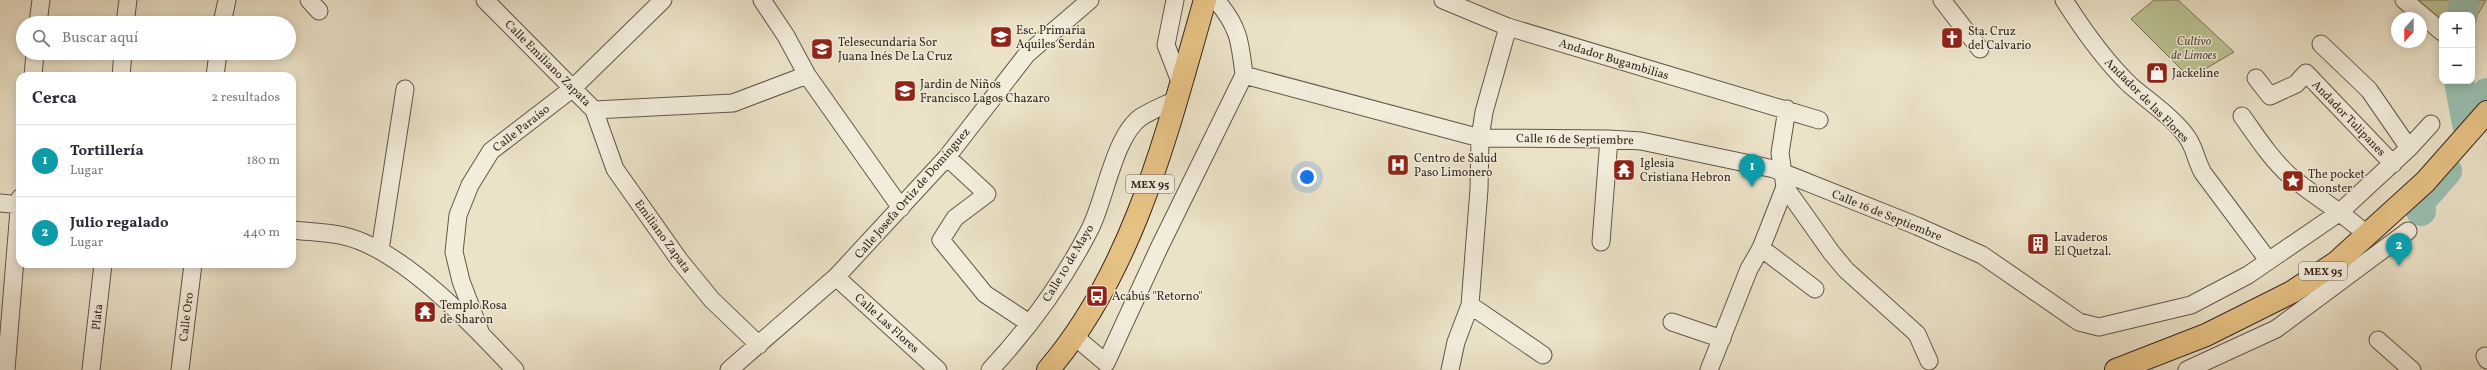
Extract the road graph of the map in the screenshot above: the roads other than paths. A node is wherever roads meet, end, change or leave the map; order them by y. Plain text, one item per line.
1 (41, 0) edge
2 (128, 0) edge
3 (227, 0) edge
4 (485, 0) edge
5 (664, 0) edge
6 (762, 0) edge
7 (1090, 0) edge
8 (1175, 0) edge
9 (1205, 0) edge
10 (1216, 0) edge
11 (1942, 0) edge
12 (2064, 0) edge
13 (2404, 0) edge
14 (1450, 2) edge
15 (39, 16) edge
16 (126, 16) edge
17 (224, 16) edge
18 (1508, 27) junction
19 (2439, 29) edge
20 (2321, 44) dead end
21 (1980, 49) dead end
22 (34, 60) edge
23 (122, 60) edge
24 (217, 60) edge
25 (33, 72) edge
26 (121, 72) edge
27 (216, 72) edge
28 (807, 75) junction
29 (1244, 75) junction
30 (2256, 78) dead end
31 (573, 88) junction
32 (405, 90) dead end
33 (1179, 92) junction
34 (594, 110) junction
35 (1787, 110) junction
36 (2487, 112) edge
37 (2242, 116) dead end
38 (1819, 120) dead end
39 (2431, 124) dead end
40 (1480, 138) junction
41 (1609, 138) junction
42 (2409, 148) junction
43 (947, 157) junction
44 (2393, 164) junction
45 (1784, 180) junction
46 (0, 202) edge
47 (16, 203) edge
48 (901, 208) junction
49 (2340, 212) junction
50 (296, 230) edge
51 (2408, 231) dead end
52 (2368, 236) junction
53 (1601, 242) dead end
54 (1761, 248) junction
55 (380, 250) junction
56 (16, 251) edge
57 (2268, 260) junction
58 (103, 268) edge
59 (193, 268) edge
60 (836, 278) junction
61 (1815, 289) dead end
62 (1470, 305) junction
63 (1672, 322) dead end
64 (1029, 323) junction
65 (481, 334) junction
66 (1074, 336) junction
67 (1722, 339) junction
68 (2378, 340) dead end
69 (759, 345) junction
70 (1543, 355) dead end
71 (1929, 361) dead end
72 (1057, 365) edge
73 (6, 370) edge
74 (91, 370) edge
75 (180, 370) edge
76 (515, 370) edge
77 (729, 370) edge
78 (938, 370) edge
79 (990, 370) edge
80 (1450, 370) edge
81 (1709, 370) edge
82 (2116, 370) edge
83 (2186, 370) edge
84 (2412, 370) edge

1 - 15 street
2 - 16 street
3 - 17 street
4 - 31 street, Calle Emiliano Zapata
5 - 31 street, Calle Paraíso
6 - 28 street
7 - 43 street, Calle Josefa Ortiz de Domínguez
8 - 33 street
9 - 33 highway, MEX 95
10 - 29 street
11 - 21 street
12 - 57 street, Andador de las Flores
13 - 19 street
14 - 18 street, Andador Bugambilias
18 - 35 street, Andador Bugambilias
18 - 40 street
20 - 42 street
22 - 25 street
23 - 26 street
24 - 27 street
28 - 34 street
28 - 48 street
29 - 40 street, Calle 16 de Septiembre
29 - 66 street
30 - 44 street, Andador Tulipanes
31 - 34 street, Calle Emiliano Zapata
31 - 65 street, Calle Paraíso
32 - 55 street
33 - 64 street, Calle 10 de Mayo
33 - 66 highway, MEX 95
34 - 69 street, Emiliano Zapata
35 - 38 street, Andador Bugambilias
35 - 45 street
36 - 52 highway, MEX 95
37 - 49 street
39 - 42 street
40 - 41 street, Calle 16 de Septiembre
40 - 62 street
41 - 45 street, Calle 16 de Septiembre
41 - 53 street
42 - 44 street
43 - 48 street, Calle Josefa Ortiz de Domínguez
43 - 64 street
44 - 49 street
45 - 54 street
45 - 57 street, Calle 16 de Septiembre
45 - 71 street
46 - 47 street
48 - 60 street, Calle Josefa Ortiz de Domínguez
49 - 52 street
49 - 57 street
50 - 55 street
51 - 83 street
52 - 82 highway, MEX 95
54 - 61 street
54 - 67 street
55 - 65 street
56 - 73 street
58 - 74 street, Plata
59 - 75 street, Calle Oro
60 - 69 street, Calle Josefa Ortiz de Domínguez
60 - 78 street, Calle Las Flores
62 - 70 street
62 - 80 street
63 - 67 street
64 - 79 street, Calle 10 de Mayo
65 - 76 street
66 - 72 highway, MEX 95
67 - 81 street
68 - 84 street
69 - 77 street, Calle Josefa Ortiz de Domínguez

